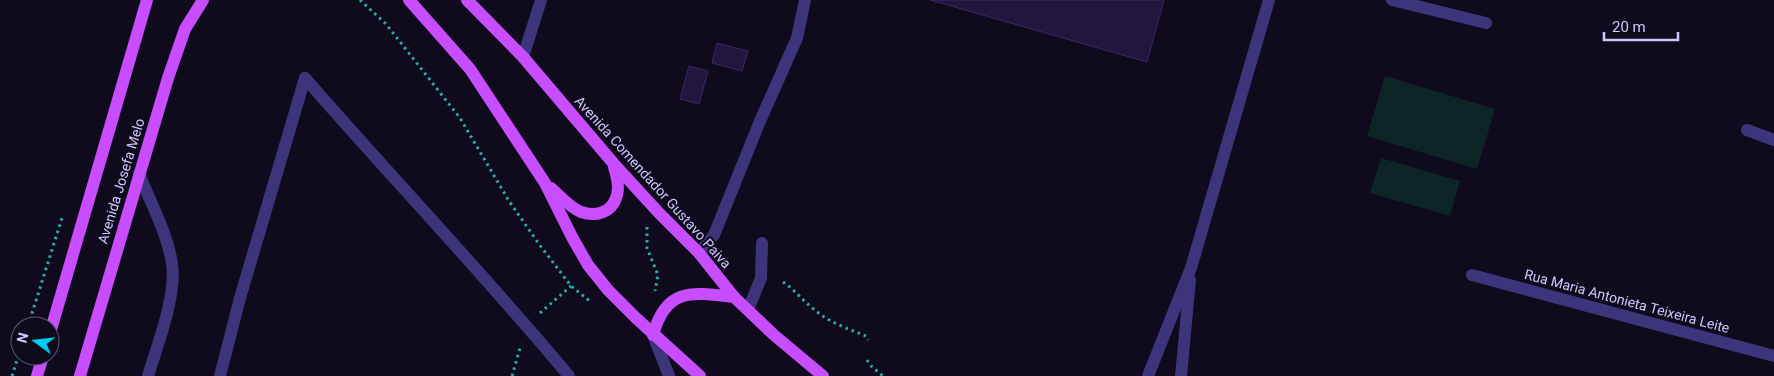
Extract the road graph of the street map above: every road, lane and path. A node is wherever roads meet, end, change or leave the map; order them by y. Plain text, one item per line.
1 (147, 0) edge
2 (203, 0) edge
3 (360, 0) edge
4 (409, 0) edge
5 (467, 0) edge
6 (541, 0) edge
7 (805, 0) edge
8 (1269, 0) edge
9 (1392, 0) edge
10 (1486, 23) dead end
11 (523, 57) junction
12 (1747, 130) dead end
13 (1774, 140) edge
14 (614, 164) junction
15 (139, 174) junction
16 (546, 183) junction
17 (648, 224) dead end
18 (762, 243) dead end
19 (699, 253) junction
20 (1192, 268) junction
21 (1472, 275) dead end
22 (783, 282) dead end
23 (571, 286) junction
24 (734, 297) junction
25 (654, 299) dead end
26 (595, 305) dead end
27 (545, 309) dead end
28 (748, 310) junction
29 (55, 316) edge
30 (654, 335) junction
31 (868, 340) dead end
32 (1774, 356) edge
33 (867, 360) dead end
34 (80, 376) edge
35 (148, 376) edge
36 (220, 376) edge
37 (569, 376) edge
38 (669, 376) edge
39 (700, 376) edge
40 (823, 376) edge
41 (882, 376) edge
42 (1148, 376) edge
43 (1182, 376) edge

1 - 29 main road, Avenida Josefa Melo
2 - 15 main road, Avenida Josefa Melo
3 - 23 path
4 - 16 main road
5 - 11 main road, Avenida Comendador Gustavo Paiva
6 - 11 street
7 - 19 street
8 - 20 street
9 - 10 street
11 - 14 main road, Avenida Comendador Gustavo Paiva
12 - 13 street
14 - 16 main road
14 - 19 main road, Avenida Comendador Gustavo Paiva
15 - 34 main road, Avenida Josefa Melo
15 - 35 street
16 - 30 main road
17 - 25 path
18 - 28 street
19 - 24 main road, Avenida Comendador Gustavo Paiva
20 - 42 street
20 - 43 street
21 - 32 street, Rua Maria Antonieta Teixeira Leite
22 - 31 path
23 - 26 path
23 - 27 path
24 - 28 main road, Avenida Comendador Gustavo Paiva
24 - 30 main road
28 - 40 main road, Avenida Comendador Gustavo Paiva
30 - 38 street
30 - 39 main road
33 - 41 path
36 - 37 street

